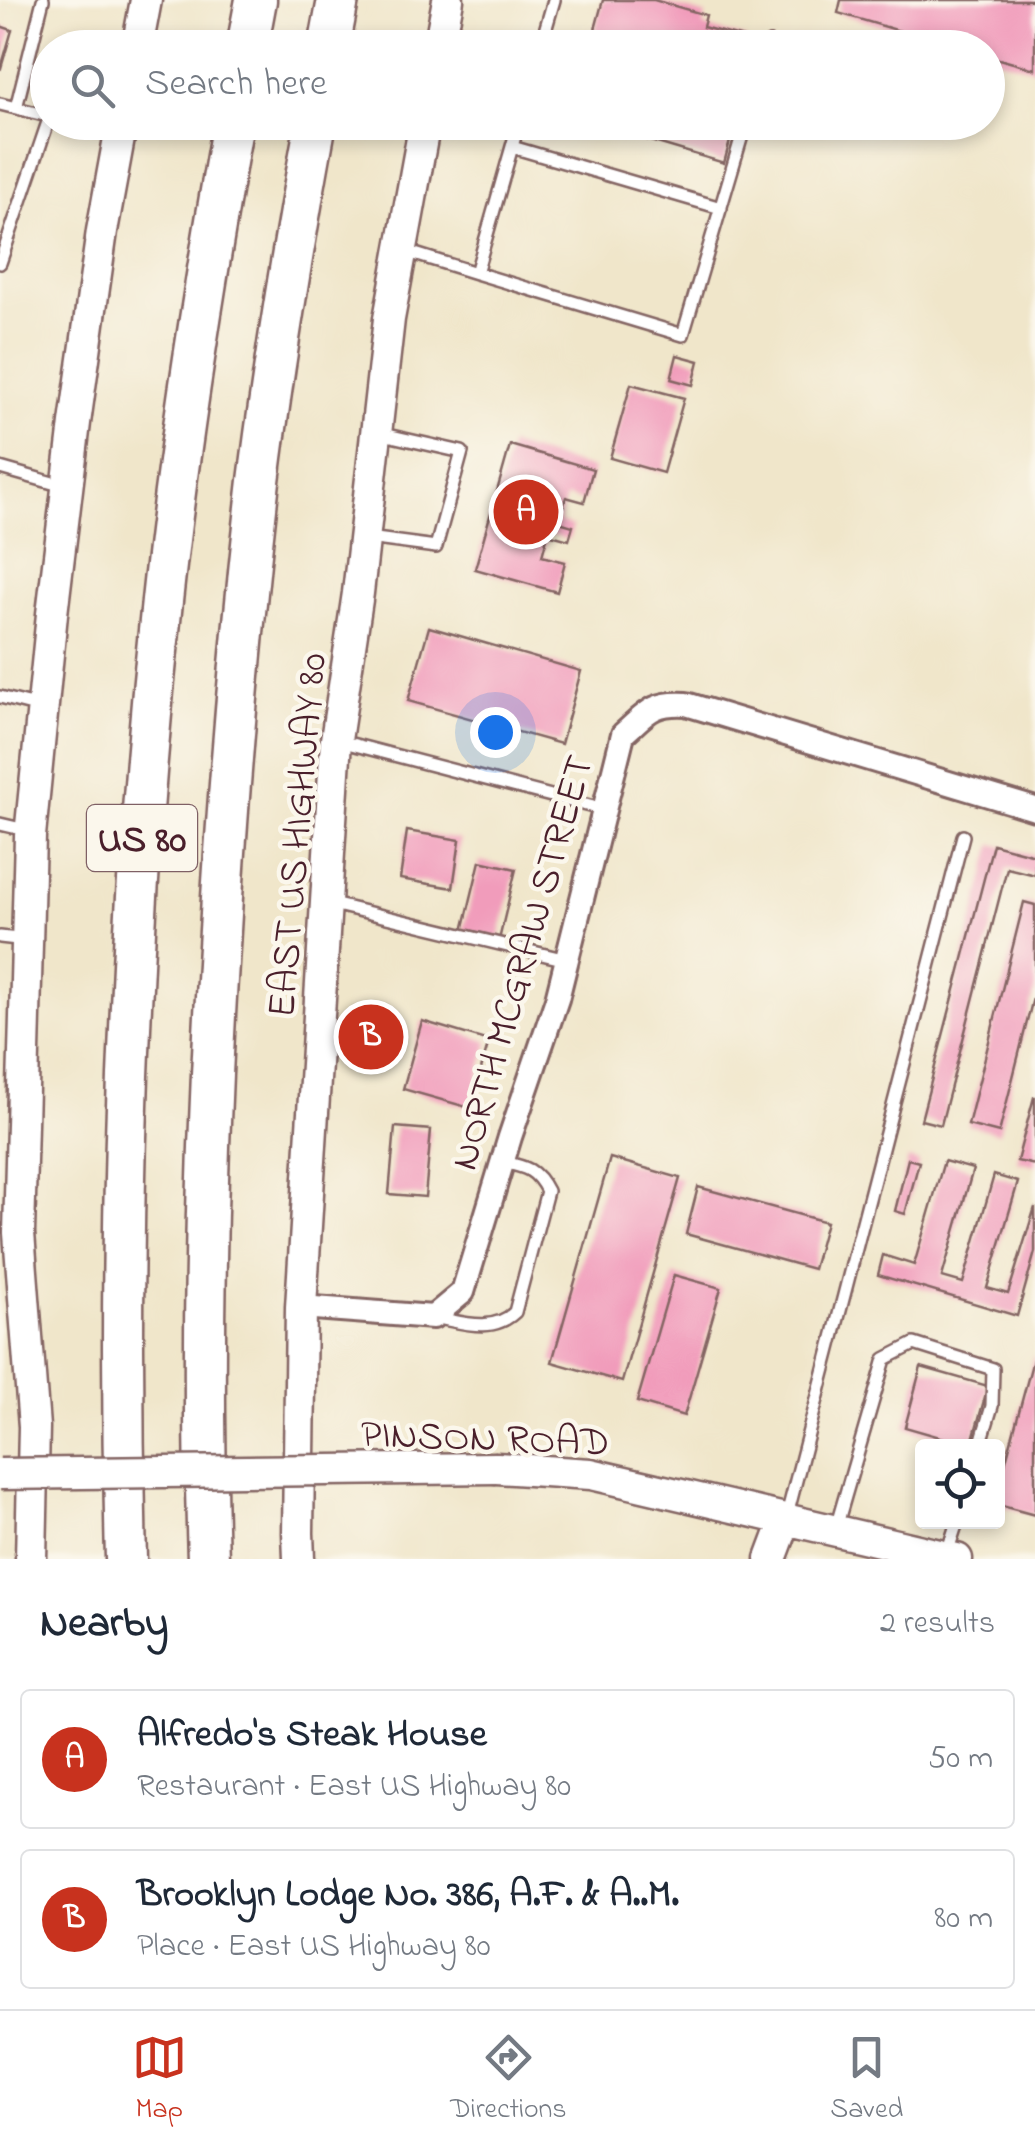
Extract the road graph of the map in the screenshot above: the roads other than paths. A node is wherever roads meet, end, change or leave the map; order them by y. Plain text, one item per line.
1 (43, 0) edge
2 (146, 0) edge
3 (256, 0) edge
4 (338, 0) edge
5 (448, 0) edge
6 (554, 0) edge
7 (36, 30) edge
8 (140, 30) edge
9 (250, 30) edge
10 (332, 30) edge
11 (443, 30) edge
12 (545, 30) edge
13 (30, 52) edge
14 (0, 104) edge
15 (16, 108) junction
16 (30, 113) edge
17 (41, 140) edge
18 (119, 140) edge
19 (230, 140) edge
20 (313, 140) edge
21 (423, 140) edge
22 (514, 140) edge
23 (741, 140) edge
24 (512, 147) junction
25 (721, 208) junction
26 (402, 250) junction
27 (0, 263) edge
28 (476, 273) junction
29 (376, 433) junction
30 (0, 468) edge
31 (67, 487) junction
32 (364, 538) junction
33 (0, 698) edge
34 (42, 708) junction
35 (336, 740) junction
36 (1035, 809) edge
37 (605, 810) junction
38 (0, 824) edge
39 (30, 830) junction
40 (962, 836) dead end
41 (327, 902) junction
42 (14, 938) edge
43 (567, 960) junction
44 (503, 1162) junction
45 (11, 1278) edge
46 (301, 1307) junction
47 (433, 1316) junction
48 (982, 1439) edge
49 (0, 1474) edge
50 (786, 1519) junction
51 (955, 1529) edge
52 (835, 1530) junction
53 (951, 1558) edge
54 (31, 1559) edge
55 (126, 1559) edge
56 (208, 1559) edge
57 (300, 1559) edge
58 (771, 1559) edge

1 - 7 lane
2 - 8 main road
3 - 9 highway
4 - 10 highway
5 - 11 main road
6 - 12 lane
13 - 15 lane
14 - 15 lane
15 - 16 lane
17 - 27 lane
18 - 31 main road
19 - 55 highway, US 80
20 - 56 highway, US 80
21 - 26 main road, EAST US HIGHWAY 80
22 - 24 lane
23 - 25 lane
24 - 25 lane
24 - 28 lane
25 - 28 lane
26 - 28 lane
26 - 29 main road, EAST US HIGHWAY 80
29 - 32 main road, EAST US HIGHWAY 80
29 - 32 lane
30 - 31 lane
31 - 34 main road
32 - 35 main road, EAST US HIGHWAY 80
33 - 34 lane
34 - 39 main road
35 - 37 lane
35 - 41 main road, EAST US HIGHWAY 80
36 - 37 street, NORTH MCGRAW STREET
37 - 43 street, NORTH MCGRAW STREET
38 - 39 lane
39 - 42 main road
40 - 50 lane
41 - 43 lane
41 - 46 main road, EAST US HIGHWAY 80
42 - 45 main road
43 - 44 street, NORTH MCGRAW STREET
44 - 47 street, NORTH MCGRAW STREET
44 - 47 lane
45 - 54 main road
46 - 47 street
46 - 57 main road, EAST US HIGHWAY 80
48 - 52 lane
49 - 50 main road, PINSON ROAD, bridge
50 - 52 main road, PINSON ROAD
50 - 58 main road
51 - 53 lane
52 - 53 main road, PINSON ROAD

